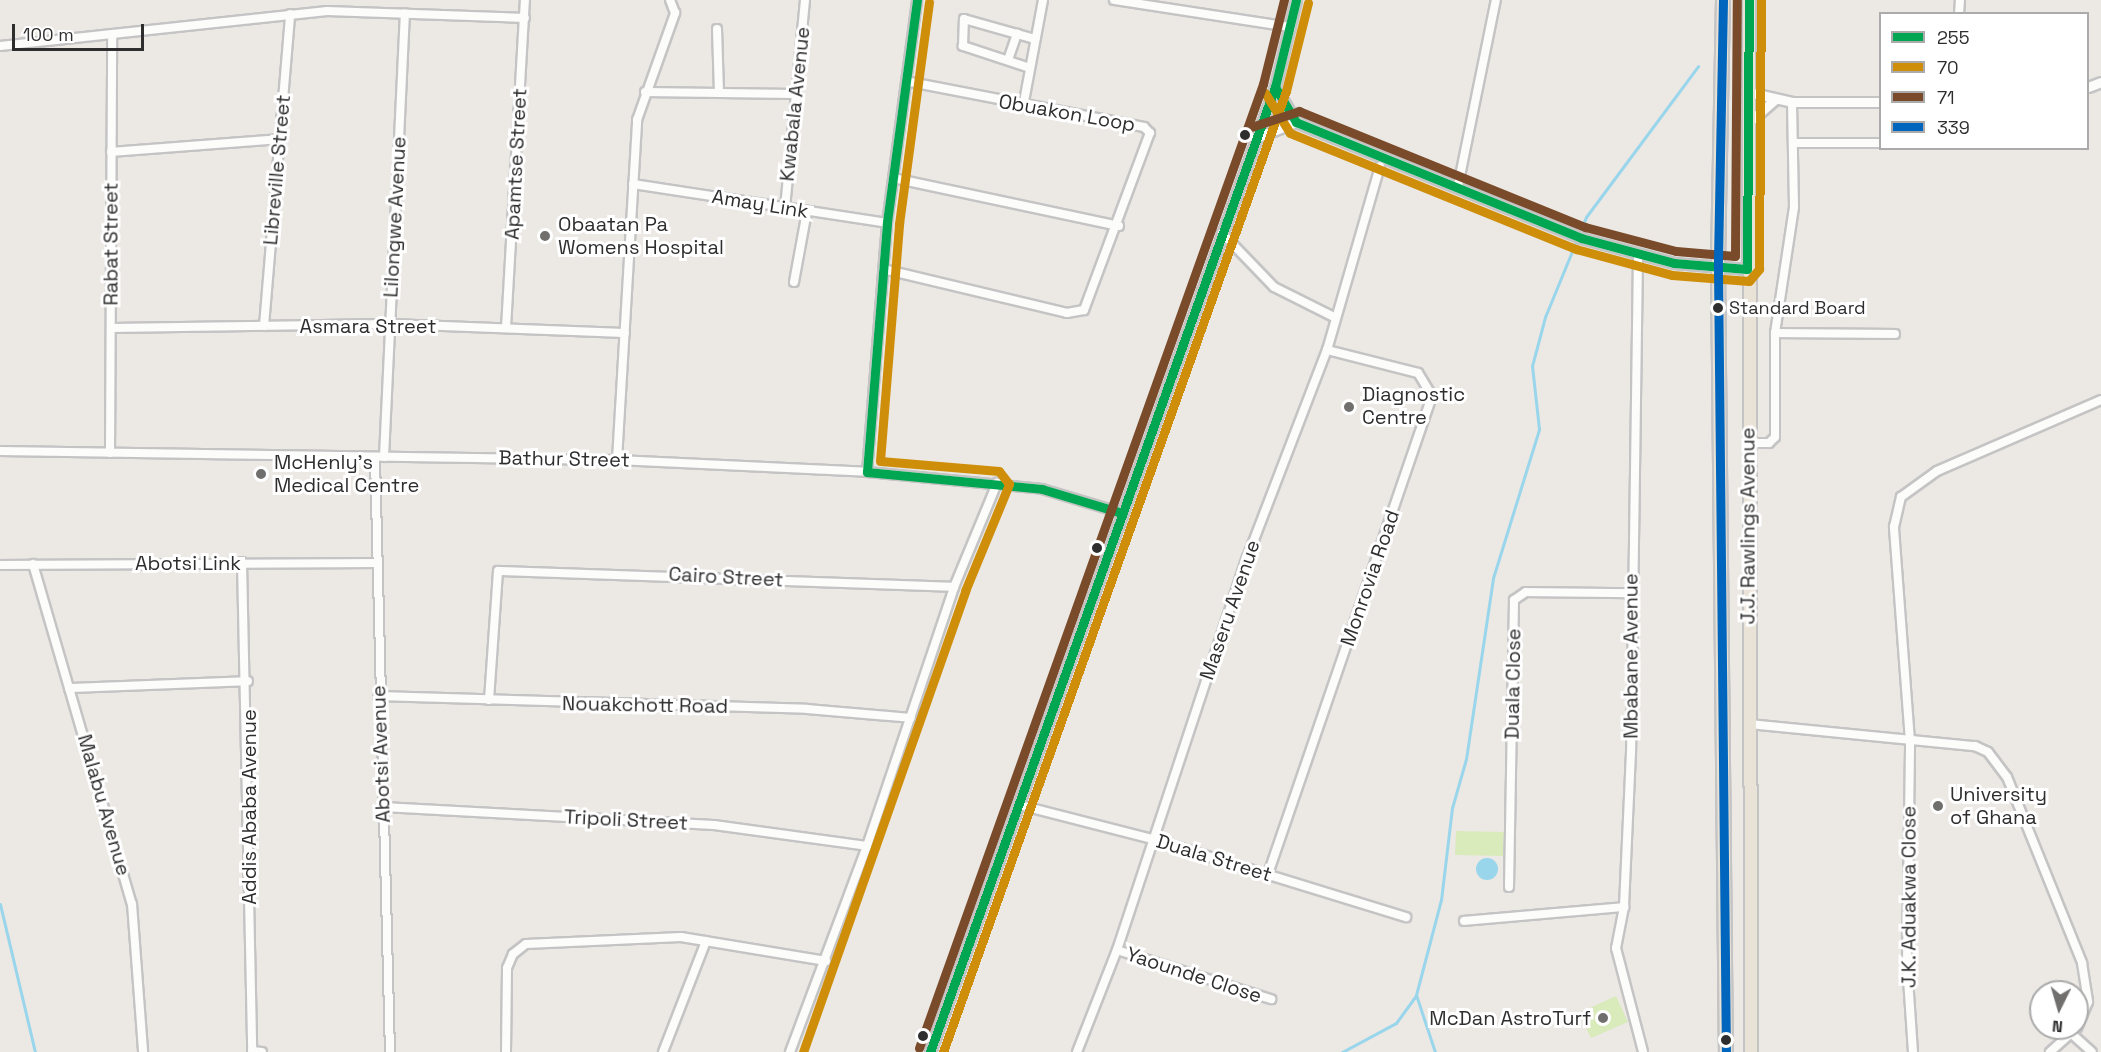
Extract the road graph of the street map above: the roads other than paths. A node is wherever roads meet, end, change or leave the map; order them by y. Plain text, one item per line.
1 (525, 0) edge
2 (670, 0) edge
3 (805, 0) edge
4 (917, 0) edge
5 (1043, 0) edge
6 (1114, 0) edge
7 (1296, 0) edge
8 (1496, 0) edge
9 (1723, 0) edge
10 (1749, 0) edge
11 (405, 13) junction
12 (290, 14) junction
13 (525, 18) junction
14 (1291, 27) junction
15 (717, 29) dead end
16 (112, 34) junction
17 (1017, 34) junction
18 (1035, 39) junction
19 (0, 46) edge
20 (1008, 60) junction
21 (1030, 68) junction
22 (906, 81) junction
23 (1275, 87) junction
24 (645, 92) junction
25 (1748, 92) junction
26 (719, 93) junction
27 (794, 94) junction
28 (1774, 100) junction
29 (1792, 102) junction
30 (1879, 102) edge
31 (1023, 106) junction
32 (1296, 122) junction
33 (1749, 122) junction
34 (1255, 138) junction
35 (280, 139) junction
36 (1796, 142) junction
37 (1879, 143) edge
38 (111, 152) junction
39 (1380, 166) dead end
40 (893, 178) junction
41 (633, 184) junction
42 (1458, 186) junction
43 (784, 208) junction
44 (807, 211) junction
45 (886, 223) junction
46 (1119, 226) junction
47 (1222, 233) junction
48 (1638, 256) junction
49 (883, 268) junction
50 (1718, 268) junction
51 (1747, 269) junction
52 (794, 282) dead end
53 (1336, 318) junction
54 (391, 324) junction
55 (264, 326) junction
56 (111, 328) junction
57 (506, 328) junction
58 (625, 333) junction
59 (1775, 333) junction
60 (1895, 334) dead end
61 (1327, 350) junction
62 (2101, 400) edge
63 (1749, 442) junction
64 (0, 451) edge
65 (110, 453) junction
66 (379, 457) junction
67 (617, 460) junction
68 (867, 472) junction
69 (997, 483) junction
70 (1122, 513) junction
71 (242, 562) junction
72 (376, 562) junction
73 (33, 564) junction
74 (0, 565) edge
75 (954, 587) junction
76 (1630, 593) junction
77 (248, 681) junction
78 (69, 688) junction
79 (378, 696) junction
80 (489, 700) junction
81 (911, 718) junction
82 (1748, 724) junction
83 (1910, 741) junction
84 (1020, 805) junction
85 (383, 807) junction
86 (1152, 838) junction
87 (867, 846) junction
88 (1268, 874) junction
89 (1509, 887) dead end
90 (1624, 908) junction
91 (1406, 917) dead end
92 (1464, 921) dead end
93 (706, 940) junction
94 (1117, 950) junction
95 (826, 961) junction
96 (2085, 980) edge
97 (1271, 999) dead end
98 (2064, 1040) edge
99 (143, 1052) edge
100 (252, 1052) edge
101 (262, 1052) edge
102 (390, 1052) edge
103 (506, 1052) edge
104 (663, 1052) edge
105 (790, 1052) edge
106 (930, 1052) edge
107 (1077, 1052) edge
108 (1643, 1052) edge
109 (1726, 1052) edge
110 (1751, 1052) edge
111 (1913, 1052) edge
112 (2050, 1052) edge

1 - 13 street, Apamtse Street
2 - 24 street
3 - 27 street, Kwabala Avenue
4 - 22 street
5 - 18 street
6 - 14 street
7 - 14 street
8 - 42 street
9 - 50 highway, J.J. Rawlings Avenue
10 - 25 highway, J.J. Rawlings Avenue
11 - 12 street
11 - 13 street
11 - 54 street, Lilongwe Avenue
12 - 16 street
12 - 35 street, Libreville Street
13 - 57 street, Apamtse Street
14 - 23 street
15 - 26 street
16 - 19 street
16 - 38 street, Rabat Street
17 - 18 street
17 - 20 street
17 - 20 street
18 - 21 street
20 - 21 street
21 - 31 street
22 - 31 street, Obuakon Loop
22 - 40 street
23 - 32 street
23 - 34 street
24 - 26 street
24 - 41 street
25 - 28 street
25 - 33 highway, J.J. Rawlings Avenue
26 - 27 street
27 - 43 street, Kwabala Avenue
28 - 29 street
28 - 33 street
29 - 30 street
29 - 36 street
31 - 46 street, Obuakon Loop
32 - 34 street
32 - 42 street
33 - 51 highway, J.J. Rawlings Avenue
34 - 47 street
35 - 38 street
35 - 55 street, Libreville Street
36 - 37 street
36 - 59 street
38 - 56 street, Rabat Street
39 - 53 street, Maseru Avenue
40 - 45 street
40 - 46 street
41 - 43 street, Amay Link
41 - 58 street
42 - 48 street
43 - 44 street, Amay Link
44 - 45 street, Amay Link
44 - 52 street
45 - 49 street
46 - 49 street
47 - 53 street
47 - 70 street
48 - 50 street
48 - 76 street, Mbabane Avenue
49 - 68 street
50 - 51 street
50 - 109 highway, J.J. Rawlings Avenue
51 - 63 highway, J.J. Rawlings Avenue
53 - 61 street, Maseru Avenue
54 - 55 street, Asmara Street
54 - 57 street, Asmara Street
54 - 66 street, Lilongwe Avenue
55 - 56 street, Asmara Street
56 - 65 street, Rabat Street
57 - 58 street, Asmara Street
58 - 67 street
59 - 60 street
59 - 63 street
61 - 86 street, Maseru Avenue
61 - 88 street, Monrovia Road
62 - 83 street, J.K. Aduakwa Close
63 - 82 highway, J.J. Rawlings Avenue
64 - 65 street, Bathur Street
65 - 66 street, Bathur Street
66 - 67 street, Bathur Street
66 - 72 street, Abotsi Avenue
67 - 68 street, Bathur Street
68 - 69 street, Bathur Street
69 - 70 street, Bathur Street
69 - 75 street
70 - 84 street
71 - 72 street, Abotsi Link
71 - 73 street, Abotsi Link
71 - 77 street, Addis Ababa Avenue
72 - 79 street, Abotsi Avenue
73 - 74 street, Abotsi Link
73 - 78 street, Malabu Avenue
75 - 80 street, Cairo Street
75 - 81 street
76 - 89 street, Duala Close
76 - 90 street, Mbabane Avenue
77 - 78 street
77 - 100 street, Addis Ababa Avenue
78 - 99 street, Malabu Avenue
79 - 80 street, Nouakchott Road
79 - 85 street, Abotsi Avenue
80 - 81 street, Nouakchott Road
81 - 87 street
82 - 83 street
82 - 110 highway, J.J. Rawlings Avenue
83 - 96 street
83 - 111 street, J.K. Aduakwa Close
84 - 86 street, Duala Street
84 - 106 street
85 - 87 street, Tripoli Street
85 - 102 street, Abotsi Avenue
86 - 88 street, Duala Street
86 - 94 street, Maseru Avenue
87 - 95 street
88 - 91 street, Duala Street
90 - 92 street
90 - 108 street, Mbabane Avenue
93 - 95 street
93 - 103 street
93 - 104 street
94 - 97 street, Yaounde Close
94 - 107 street, Maseru Avenue
95 - 105 street
98 - 112 street
100 - 101 street

